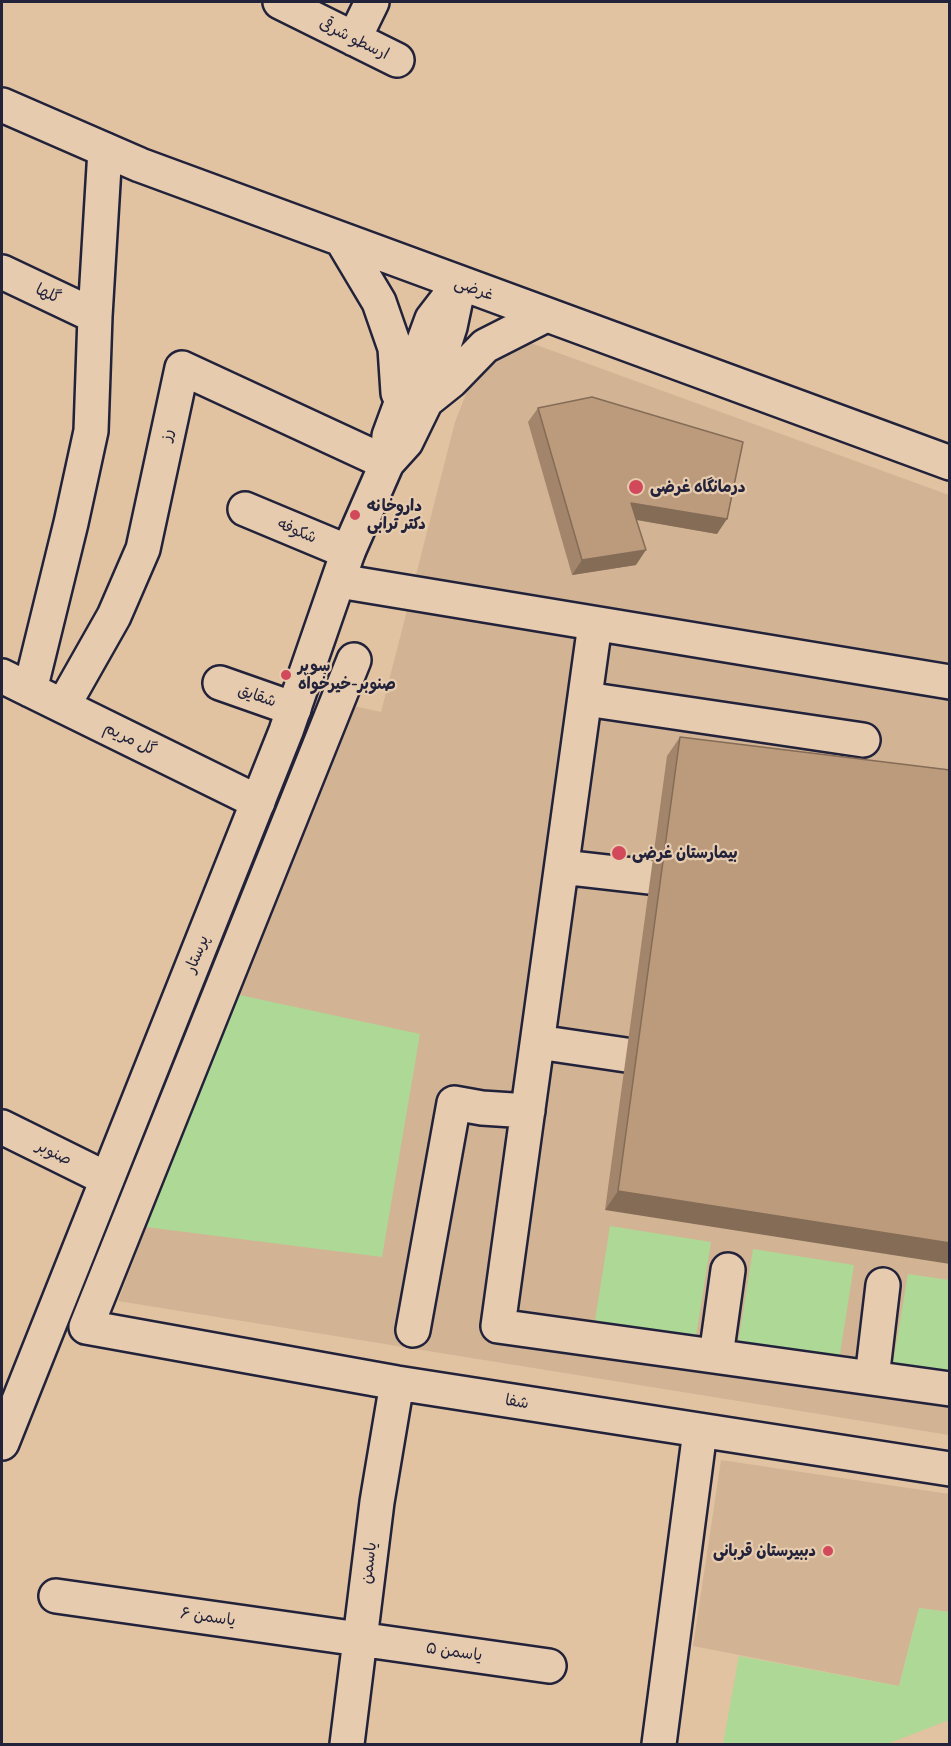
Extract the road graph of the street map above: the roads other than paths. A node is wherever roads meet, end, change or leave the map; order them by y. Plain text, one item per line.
1 (280, 2) edge
2 (372, 2) edge
3 (354, 39) junction
4 (397, 60) dead end
5 (2, 105) edge
6 (105, 150) junction
7 (342, 240) junction
8 (2, 272) edge
9 (459, 284) junction
10 (546, 315) junction
11 (94, 316) junction
12 (413, 403) junction
13 (387, 463) junction
14 (950, 463) edge
15 (245, 509) dead end
16 (344, 566) junction
17 (595, 624) junction
18 (354, 660) dead end
19 (950, 682) edge
20 (16, 683) edge
21 (220, 683) dead end
22 (586, 699) junction
23 (63, 706) junction
24 (294, 709) junction
25 (863, 740) dead end
26 (258, 802) junction
27 (562, 867) junction
28 (650, 877) dead end
29 (538, 1042) junction
30 (626, 1055) dead end
31 (528, 1111) junction
32 (2, 1127) edge
33 (107, 1179) junction
34 (728, 1270) dead end
35 (883, 1285) dead end
36 (413, 1330) dead end
37 (716, 1356) junction
38 (872, 1378) junction
39 (397, 1383) junction
40 (950, 1389) edge
41 (700, 1431) junction
42 (2, 1443) edge
43 (950, 1469) edge
44 (56, 1596) dead end
45 (360, 1639) junction
46 (549, 1666) dead end
47 (347, 1744) edge
48 (659, 1744) edge

1 - 3 street, ارسطو شرقی
2 - 3 street
3 - 4 street, ارسطو شرقی
5 - 6 street, غرضی
6 - 7 street, غرضی
6 - 11 street
7 - 9 street, غرضی
7 - 12 street
8 - 11 street, گلها
9 - 10 street, غرضی
9 - 12 street, پرستار
10 - 12 street
10 - 14 street, غرضی
11 - 20 street
12 - 13 street, پرستار
13 - 16 street, پرستار
13 - 23 street, رز
15 - 16 street, شکوفه
16 - 17 street, شکوفه
16 - 24 street, پرستار
17 - 19 street, شکوفه
17 - 22 street
18 - 39 street, شفا
20 - 23 street, گل مریم
21 - 24 street, شقایق
22 - 25 street
22 - 27 street
23 - 26 street, گل مریم
24 - 26 street, پرستار
26 - 33 street, پرستار
27 - 28 street
27 - 29 street
29 - 30 street
29 - 31 street
31 - 36 street
31 - 37 street
32 - 33 street, صنوبر
33 - 42 street, پرستار
34 - 37 street
35 - 38 street
37 - 38 street
38 - 40 street
39 - 41 street, شفا
39 - 45 street, یاسمن
41 - 43 street, شفا
41 - 48 street
44 - 45 street, یاسمن ۶
45 - 46 street, یاسمن ۵
45 - 47 street, یاسمن

